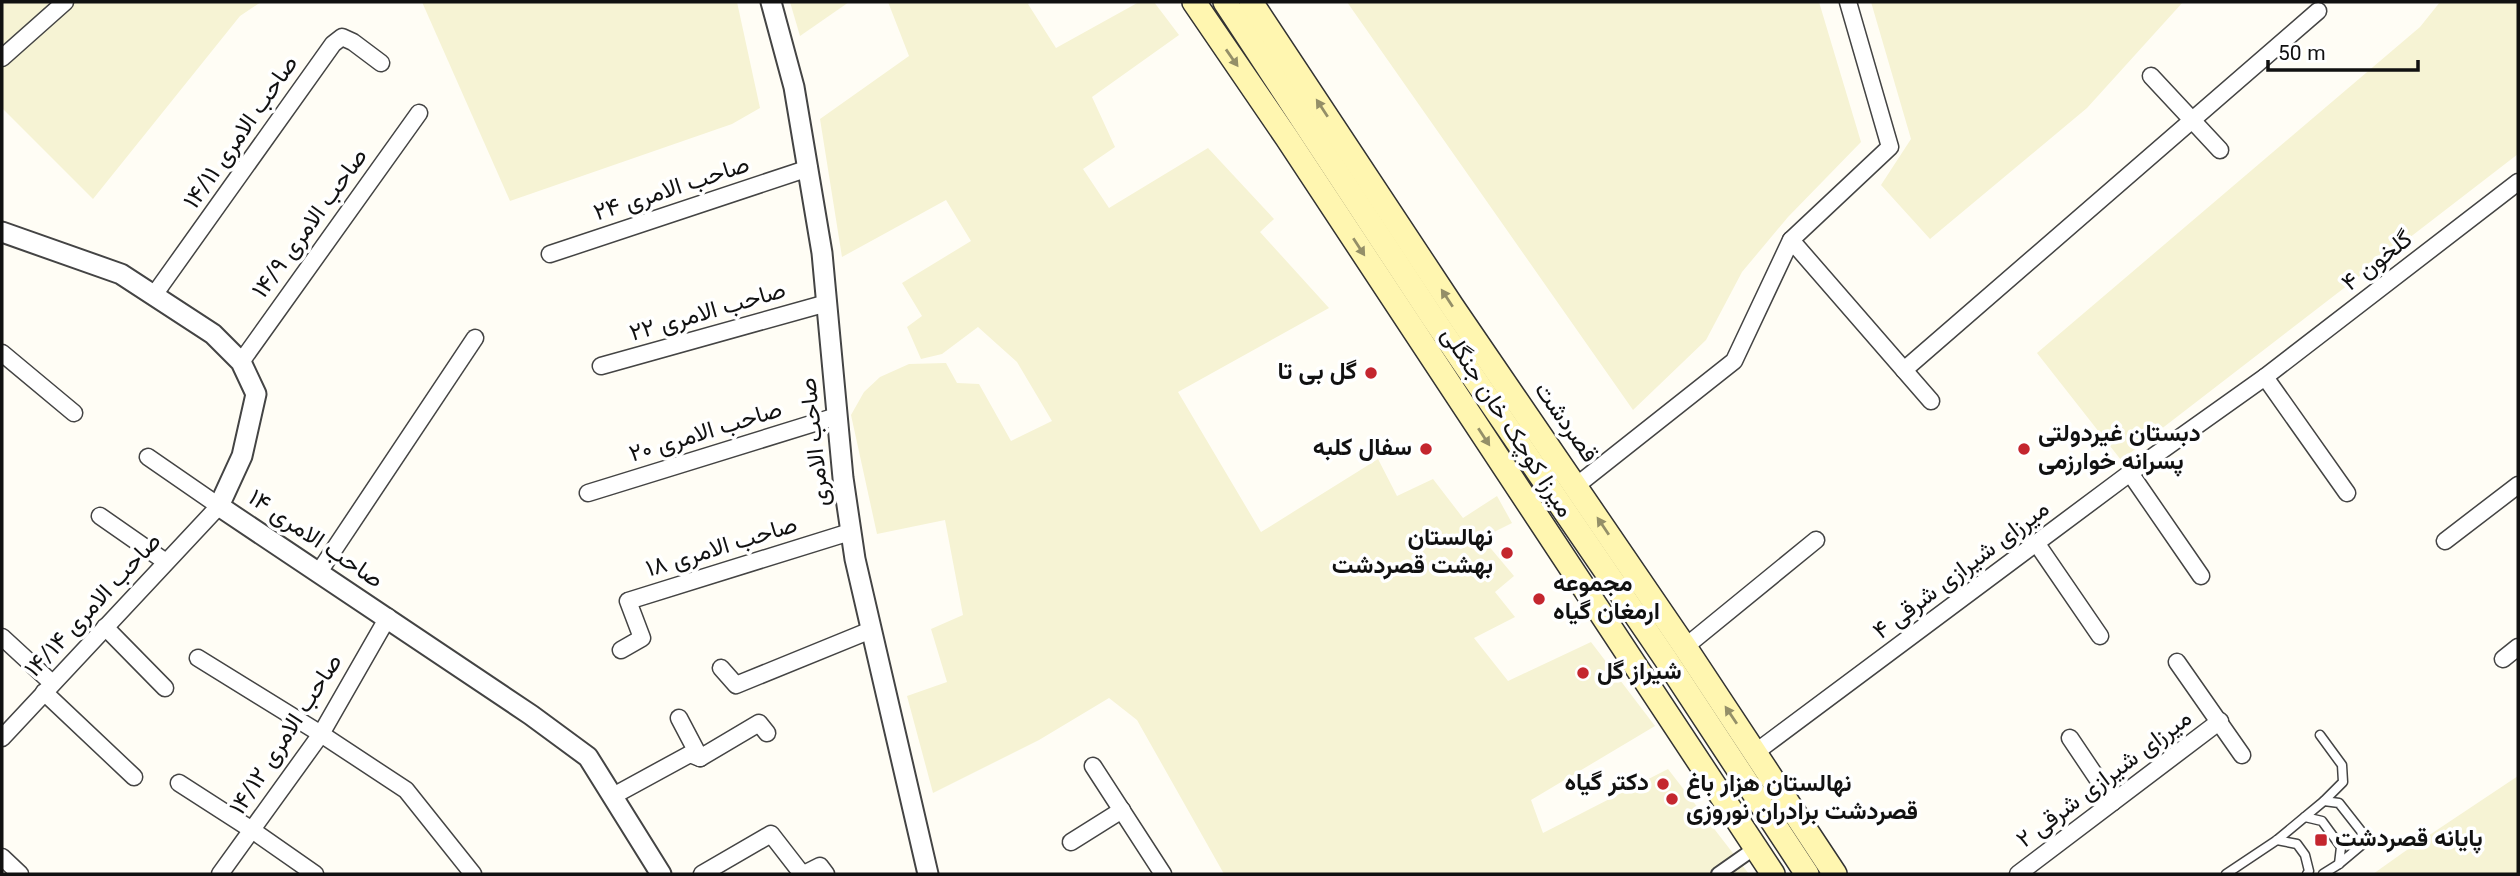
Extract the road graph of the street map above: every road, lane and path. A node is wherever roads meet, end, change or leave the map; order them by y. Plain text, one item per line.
1 (65, 2) edge
2 (771, 2) edge
3 (1194, 2) edge
4 (1225, 2) edge
5 (1251, 2) edge
6 (1848, 2) edge
7 (2318, 11) dead end
8 (2, 58) edge
9 (381, 62) dead end
10 (2151, 76) dead end
11 (419, 114) dead end
12 (2192, 120) junction
13 (2220, 150) dead end
14 (809, 169) junction
15 (2518, 183) edge
16 (2, 232) edge
17 (1791, 240) junction
18 (550, 254) dead end
19 (154, 295) junction
20 (827, 303) junction
21 (1433, 318) junction
22 (1414, 331) junction
23 (475, 338) dead end
24 (2, 353) edge
25 (241, 362) junction
26 (601, 366) dead end
27 (1904, 370) junction
28 (2265, 377) junction
29 (1931, 401) dead end
30 (74, 413) dead end
31 (837, 416) junction
32 (148, 457) dead end
33 (2130, 473) junction
34 (2518, 485) edge
35 (1576, 486) junction
36 (2347, 493) dead end
37 (588, 494) dead end
38 (219, 506) junction
39 (100, 516) dead end
40 (850, 532) junction
41 (1816, 540) dead end
42 (2445, 541) dead end
43 (2038, 544) junction
44 (166, 562) junction
45 (319, 572) junction
46 (2201, 576) dead end
47 (388, 617) junction
48 (105, 628) junction
49 (871, 630) junction
50 (2, 636) edge
51 (2100, 636) dead end
52 (2518, 647) edge
53 (621, 650) dead end
54 (1675, 653) junction
55 (198, 658) dead end
56 (2503, 659) dead end
57 (2177, 662) dead end
58 (721, 668) dead end
59 (48, 688) junction
60 (164, 688) dead end
61 (679, 718) dead end
62 (2220, 721) junction
63 (767, 733) dead end
64 (321, 734) junction
65 (2320, 735) dead end
66 (2, 738) edge
67 (2070, 738) dead end
68 (1756, 752) junction
69 (2242, 755) dead end
70 (700, 758) junction
71 (1735, 765) junction
72 (1093, 766) dead end
73 (134, 777) dead end
74 (178, 783) dead end
75 (612, 796) junction
76 (2324, 801) junction
77 (2113, 802) junction
78 (1122, 810) junction
79 (2305, 817) junction
80 (252, 830) junction
81 (2277, 840) junction
82 (1071, 842) dead end
83 (1755, 848) junction
84 (2, 857) edge
85 (2340, 864) junction
86 (20, 874) edge
87 (220, 874) edge
88 (315, 874) edge
89 (473, 874) edge
90 (661, 874) edge
91 (702, 874) edge
92 (803, 874) edge
93 (825, 874) edge
94 (928, 874) edge
95 (1163, 874) edge
96 (1718, 874) edge
97 (1773, 874) edge
98 (1807, 874) edge
99 (1835, 874) edge
100 (2018, 874) edge
101 (2226, 874) edge
102 (2307, 874) edge
103 (2323, 874) edge

1 - 8 street
2 - 14 street, صاحب الامری
3 -> 22 main road, میرزا کوچک خان جنگلی
4 - 21 main road, قصردشت
35 -> 5 main road, قصردشت
6 - 17 street
7 - 12 street
9 - 19 street, ۱۴/۱۱ صاحب الامری
10 - 12 street
11 - 25 street, ۱۴/۹ صاحب الامری
12 - 13 street
12 - 27 street
14 - 18 street, ۲۴ صاحب الامری
14 - 20 street, صاحب الامری
15 - 28 street, ۴ گلخون
16 - 19 street, ۱۴ صاحب الامری
17 - 27 street
17 - 35 street
19 - 25 street, ۱۴ صاحب الامری
20 - 26 street, ۲۲ صاحب الامری
20 - 31 street, صاحب الامری
21 - 22 main road
21 - 54 main road, قصردشت
22 -> 83 main road, میرزا کوچک خان جنگلی
23 - 45 street
24 - 30 street
25 - 38 street, ۱۴ صاحب الامری
27 - 29 street
28 - 33 street, ۴ میرزای شیرازی شرقی
28 - 36 street
31 - 37 street, ۲۰ صاحب الامری
31 - 40 street, صاحب الامری
32 - 38 street
33 - 43 street, ۴ میرزای شیرازی شرقی
33 - 46 street
34 - 42 street
54 -> 35 main road, قصردشت
38 - 44 street, ۱۴/۱۴ صاحب الامری
38 - 45 street, ۱۴ صاحب الامری
39 - 44 street
40 - 49 street, صاحب الامری
40 - 53 street, ۱۸ صاحب الامری
41 - 54 street
43 - 51 street
43 - 68 street, ۴ میرزای شیرازی شرقی
44 - 48 street, ۱۴/۱۴ صاحب الامری
45 - 47 street, ۱۴ صاحب الامری
47 - 64 street, ۱۴/۱۲ صاحب الامری
47 - 75 street, ۱۴ صاحب الامری
48 - 59 street, ۱۴/۱۴ صاحب الامری
48 - 60 street
49 - 58 street
49 - 94 street, صاحب الامری
50 - 59 street
52 - 56 street
68 -> 54 main road, قصردشت
54 - 71 main road, قصردشت
55 - 64 street
57 - 62 street
59 - 66 street, ۱۴/۱۴ صاحب الامری
59 - 73 street
61 - 70 street
62 - 69 street
62 - 77 street, ۲ میرزای شیرازی شرقی
63 - 70 street
64 - 80 street, ۱۴/۱۲ صاحب الامری
64 - 89 street
65 - 76 lane
67 - 77 street
68 - 71 main road
68 - 99 main road, قصردشت
70 - 75 street
71 - 98 main road, قصردشت
72 - 78 street
74 - 80 street
75 - 90 street, ۱۴ صاحب الامری
76 - 79 lane
76 - 85 lane
77 - 100 street, ۲ میرزای شیرازی شرقی
78 - 82 street
78 - 95 street
79 - 81 lane
79 - 85 lane
80 - 87 street, ۱۴/۱۲ صاحب الامری
80 - 88 street
81 - 101 lane
81 - 102 lane
83 - 96 street
83 - 97 main road, میرزا کوچک خان جنگلی
84 - 86 street
85 - 103 lane
91 - 92 street
92 - 93 street

